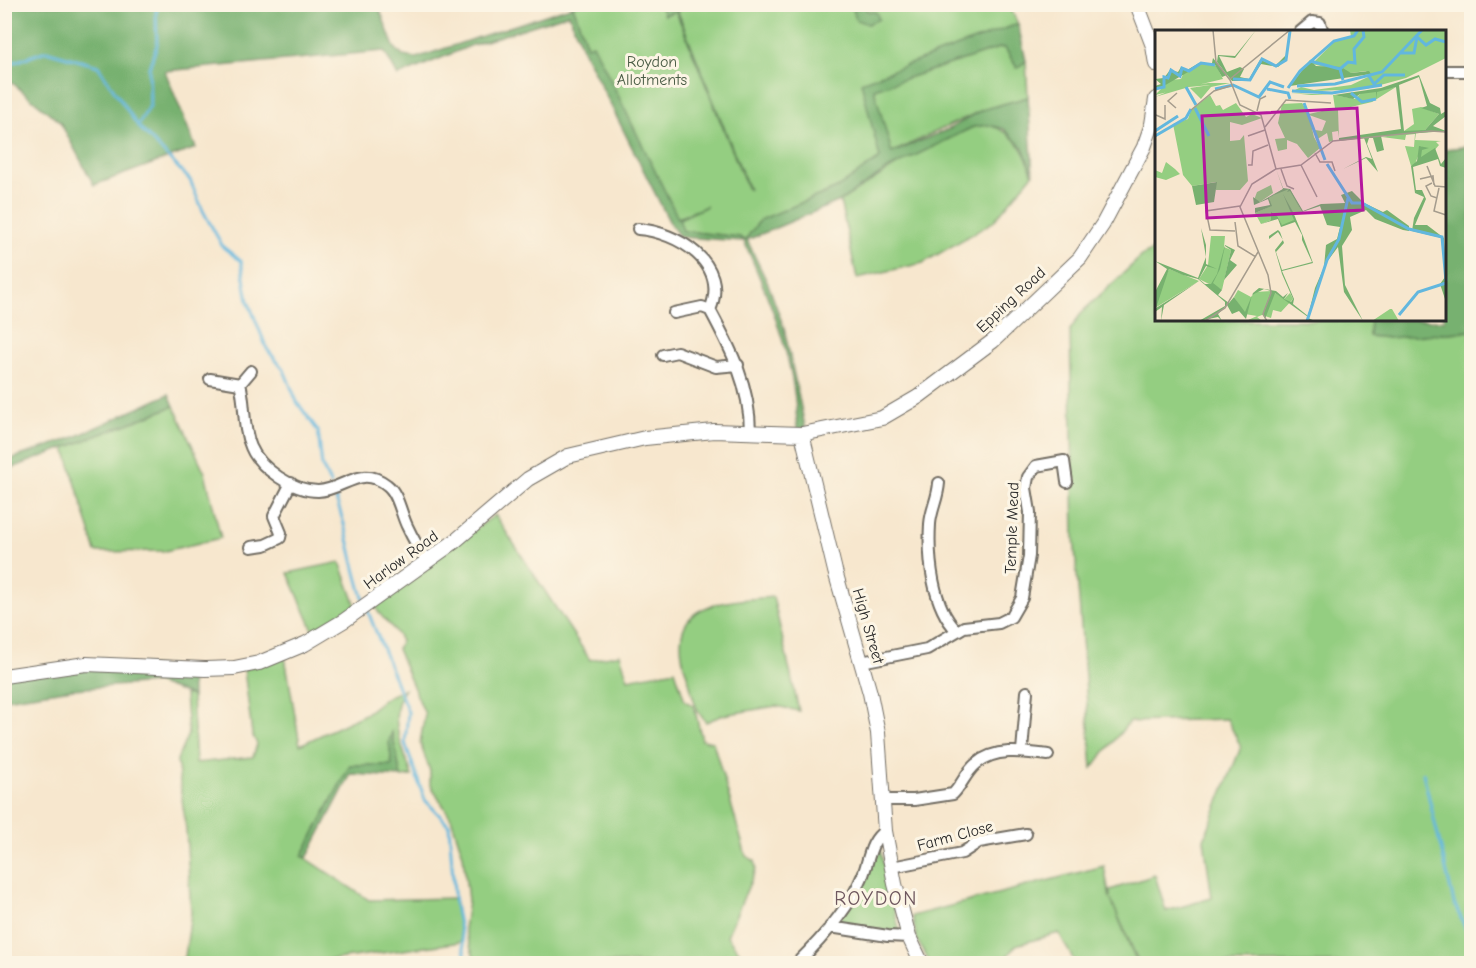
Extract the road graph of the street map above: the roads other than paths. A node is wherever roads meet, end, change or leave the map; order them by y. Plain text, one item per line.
1 (1137, 4) edge
2 (1302, 30) edge
3 (1322, 30) edge
4 (1155, 55) edge
5 (1446, 71) edge
6 (1472, 71) edge
7 (1155, 104) edge
8 (638, 229) dead end
9 (710, 310) junction
10 (674, 313) dead end
11 (663, 355) dead end
12 (738, 365) junction
13 (250, 371) dead end
14 (210, 379) dead end
15 (240, 384) junction
16 (750, 432) junction
17 (802, 434) junction
18 (1066, 482) dead end
19 (291, 483) junction
20 (939, 483) dead end
21 (250, 547) dead end
22 (428, 562) junction
23 (957, 631) junction
24 (861, 662) junction
25 (4, 676) edge
26 (1026, 692) dead end
27 (1022, 751) junction
28 (1048, 755) dead end
29 (882, 800) junction
30 (885, 831) junction
31 (1026, 834) dead end
32 (892, 867) junction
33 (830, 927) junction
34 (909, 937) junction
35 (796, 963) edge
36 (922, 963) edge

1 - 4 main road
2 - 3 street
5 - 6 street
7 - 17 main road, Epping Road
8 - 9 street
9 - 10 street
9 - 12 street
11 - 12 street
12 - 16 street
13 - 15 street
14 - 15 street
15 - 19 street
16 - 17 main road, Harlow Road
16 - 22 main road, Harlow Road
17 - 24 main road, High Street
18 - 23 street, Temple Mead
19 - 21 street
19 - 22 street
20 - 23 street
22 - 25 main road, Harlow Road
23 - 24 street, Temple Mead
24 - 29 main road, High Street
26 - 27 street
27 - 28 street
27 - 29 street
29 - 30 main road, High Street
30 - 32 main road, High Street
30 - 33 street
31 - 32 street, Farm Close
32 - 34 main road, High Street
33 - 34 street
33 - 35 street
34 - 36 main road, High Street

